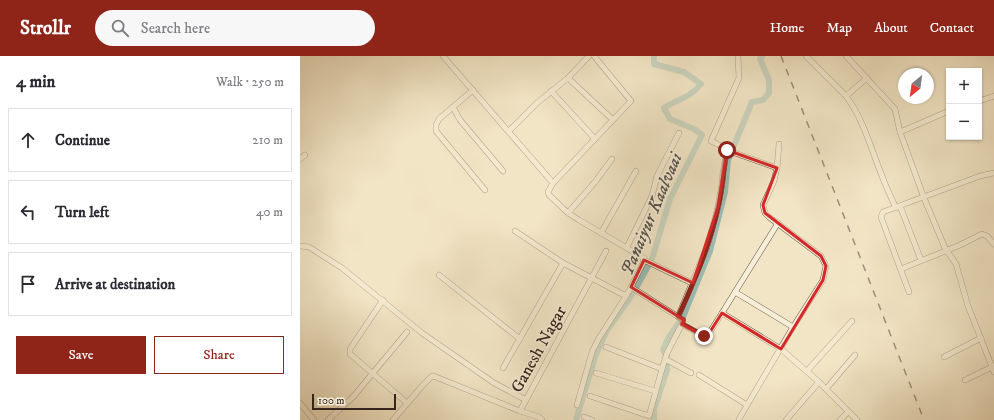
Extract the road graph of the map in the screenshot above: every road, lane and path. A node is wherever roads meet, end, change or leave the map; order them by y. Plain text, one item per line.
1 (588, 56) edge
2 (594, 56) edge
3 (738, 56) edge
4 (806, 56) edge
5 (846, 56) edge
6 (445, 57) edge
7 (568, 78) junction
8 (867, 78) junction
9 (473, 90) junction
10 (551, 91) junction
11 (846, 96) junction
12 (994, 96) edge
13 (982, 100) edge
14 (453, 107) junction
15 (946, 112) edge
16 (613, 120) junction
17 (509, 131) junction
18 (900, 132) junction
19 (679, 133) dead end
20 (595, 139) junction
21 (779, 144) dead end
22 (728, 150) junction
23 (305, 155) dead end
24 (300, 159) edge
25 (612, 159) dead end
26 (777, 168) junction
27 (503, 171) dead end
28 (636, 171) dead end
29 (994, 173) edge
30 (553, 182) junction
31 (485, 190) dead end
32 (924, 198) junction
33 (898, 207) junction
34 (568, 213) junction
35 (778, 223) junction
36 (515, 231) dead end
37 (601, 233) junction
38 (994, 244) edge
39 (300, 246) edge
40 (627, 248) junction
41 (946, 250) junction
42 (606, 251) dead end
43 (921, 260) junction
44 (646, 261) junction
45 (563, 263) junction
46 (901, 269) junction
47 (439, 275) dead end
48 (592, 279) junction
49 (692, 283) junction
50 (635, 289) junction
51 (735, 292) junction
52 (909, 292) dead end
53 (626, 296) junction
54 (383, 300) junction
55 (722, 313) junction
56 (680, 320) junction
57 (852, 321) dead end
58 (793, 327) junction
59 (407, 332) dead end
60 (981, 338) junction
61 (520, 339) junction
62 (606, 347) dead end
63 (781, 349) junction
64 (855, 355) dead end
65 (666, 356) junction
66 (944, 357) dead end
67 (503, 368) dead end
68 (993, 368) edge
69 (662, 369) junction
70 (807, 371) junction
71 (596, 373) dead end
72 (691, 373) dead end
73 (374, 374) junction
74 (699, 375) dead end
75 (965, 380) dead end
76 (819, 382) junction
77 (826, 389) junction
78 (655, 392) junction
79 (590, 396) dead end
80 (526, 400) junction
81 (300, 403) edge
82 (407, 403) junction
83 (577, 405) dead end
84 (747, 405) junction
85 (520, 411) junction
86 (848, 412) junction
87 (584, 417) dead end
88 (649, 418) edge
89 (739, 418) dead end
90 (314, 420) edge
91 (328, 420) edge
92 (393, 420) edge
93 (542, 420) edge
94 (592, 420) edge
95 (786, 420) edge
96 (840, 420) edge
97 (856, 420) edge

1 - 7 street
2 - 16 street
3 - 22 street
4 - 11 street
5 - 8 street
6 - 9 street
7 - 10 street
7 - 16 street
8 - 11 street
8 - 18 street
9 - 14 street
9 - 17 street
10 - 17 street
10 - 20 street
11 - 33 street
12 - 13 street
14 - 27 street
14 - 31 street
15 - 18 street
16 - 20 street
17 - 30 street
18 - 32 street
19 - 40 street
20 - 30 street
21 - 26 street
22 - 26 street
22 - 49 street
23 - 24 street
25 - 34 street
26 - 35 street
28 - 37 street
29 - 32 street
30 - 34 street
32 - 33 street
32 - 41 street
33 - 43 street
33 - 46 street
34 - 37 street
35 - 51 street
35 - 58 street
36 - 45 street
37 - 40 street
38 - 41 street
39 - 54 street
40 - 44 street
41 - 43 street
41 - 60 street
42 - 48 street, Ganesh Nagar
43 - 46 street
44 - 49 street
44 - 50 street
45 - 48 street
45 - 61 street
46 - 52 street
47 - 61 street
48 - 53 street
48 - 80 street, Ganesh Nagar
49 - 56 street
50 - 53 street
50 - 56 street
51 - 55 street
51 - 58 street
53 - 83 street
54 - 73 street
54 - 80 street
55 - 56 street
55 - 63 street
56 - 65 street
57 - 70 street
58 - 63 street
59 - 73 street
60 - 66 street
60 - 68 street
61 - 67 street
62 - 69 street
63 - 70 street
63 - 84 street
64 - 77 street
65 - 69 street
65 - 72 street
68 - 75 street
69 - 78 street
70 - 76 street
71 - 78 street
73 - 82 street
73 - 91 street
74 - 84 street
76 - 77 street
76 - 95 street
77 - 86 street
78 - 88 street
79 - 88 street
80 - 85 street, Ganesh Nagar
81 - 90 street
82 - 85 street
82 - 92 street
84 - 89 street
85 - 93 street, Ganesh Nagar
86 - 96 street
86 - 97 street
87 - 94 street

